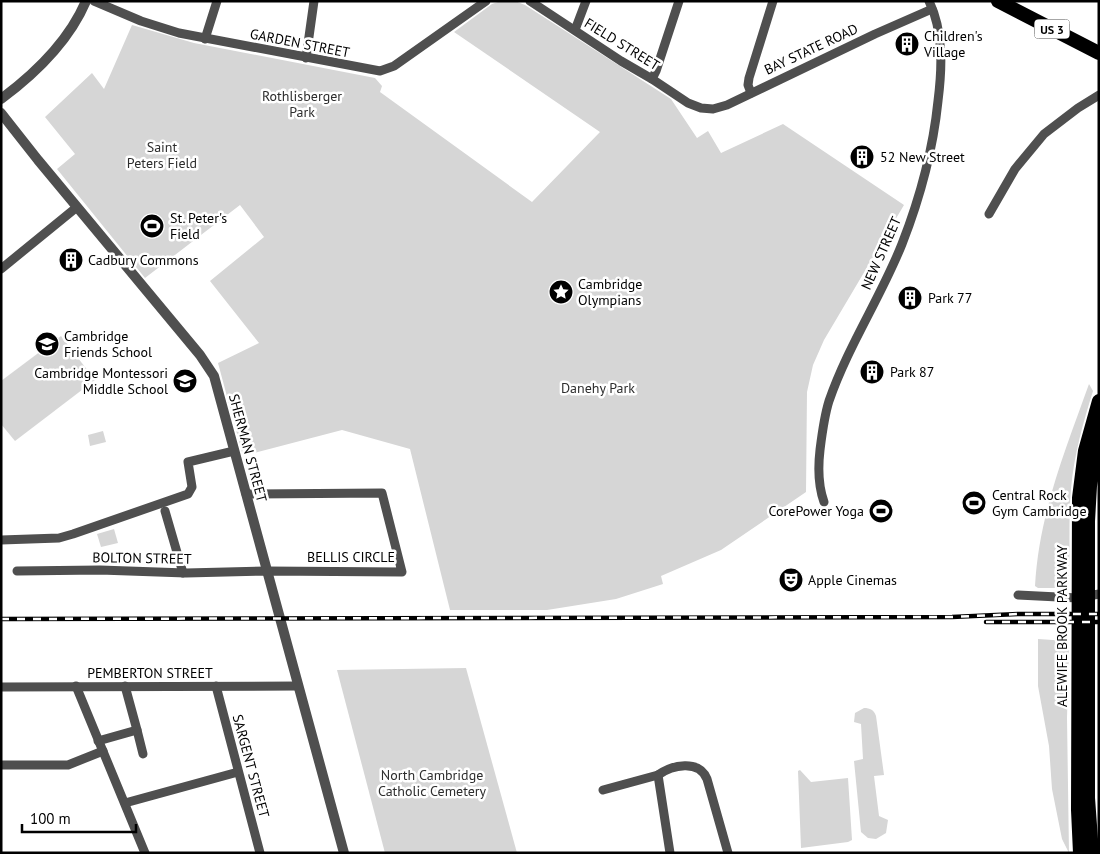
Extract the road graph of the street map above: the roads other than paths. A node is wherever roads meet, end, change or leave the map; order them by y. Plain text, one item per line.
1 (86, 1) edge
2 (94, 1) edge
3 (217, 1) edge
4 (314, 1) edge
5 (486, 1) edge
6 (530, 1) edge
7 (586, 1) edge
8 (679, 1) edge
9 (773, 1) edge
10 (998, 1) edge
11 (1017, 1) edge
12 (932, 4) edge
13 (575, 30) junction
14 (205, 39) junction
15 (1099, 44) edge
16 (1099, 53) edge
17 (306, 58) junction
18 (652, 78) junction
19 (751, 93) junction
20 (1099, 95) edge
21 (1, 99) edge
22 (701, 108) joint
23 (1, 113) edge
24 (77, 207) junction
25 (990, 214) dead end
26 (1, 269) edge
27 (1099, 401) edge
28 (1099, 437) edge
29 (234, 451) junction
30 (246, 494) junction
31 (824, 502) dead end
32 (165, 511) dead end
33 (1, 540) edge
34 (17, 571) dead end
35 (266, 571) junction
36 (183, 573) junction
37 (1088, 590) edge
38 (1018, 595) dead end
39 (1, 686) edge
40 (76, 686) junction
41 (125, 686) junction
42 (216, 686) junction
43 (298, 686) junction
44 (1083, 705) junction
45 (137, 730) junction
46 (98, 741) junction
47 (102, 751) junction
48 (143, 754) dead end
49 (1, 765) edge
50 (238, 772) junction
51 (658, 775) junction
52 (603, 790) dead end
53 (125, 804) junction
54 (145, 853) edge
55 (260, 853) edge
56 (344, 853) edge
57 (670, 853) edge
58 (728, 853) edge
59 (1080, 853) edge
60 (1092, 853) edge

1 - 21 street
2 - 14 street, GARDEN STREET
3 - 14 street
4 - 17 street
5 - 17 street, GARDEN STREET
6 - 13 street, FIELD STREET
7 - 13 street
8 - 18 street
9 - 19 street
10 - 16 highway, US 3
11 - 15 highway, US 3
12 - 19 street, BAY STATE ROAD
12 - 31 street, NEW STREET
13 - 18 street, FIELD STREET
14 - 17 street, GARDEN STREET
18 - 22 street, FIELD STREET
19 - 22 street, BAY STATE ROAD
20 - 25 street
23 - 24 street, SHERMAN STREET
24 - 26 street
24 - 29 street, SHERMAN STREET
27 - 37 highway, ALEWIFE BROOK PARKWAY
28 - 37 highway, ALEWIFE BROOK PARKWAY
29 - 30 street, SHERMAN STREET
29 - 33 street
30 - 35 street, SHERMAN STREET
30 - 35 street, BELLIS CIRCLE
32 - 36 street
34 - 36 street, BOLTON STREET
35 - 36 street, BOLTON STREET
35 - 43 street, SHERMAN STREET
37 - 38 street
37 - 44 highway, ALEWIFE BROOK PARKWAY
39 - 40 street, PEMBERTON STREET
40 - 41 street, PEMBERTON STREET
40 - 46 street
41 - 42 street, PEMBERTON STREET
41 - 45 street
42 - 43 street, PEMBERTON STREET
42 - 50 street, SARGENT STREET
43 - 56 street, SHERMAN STREET
44 - 59 highway, ALEWIFE BROOK PARKWAY
44 - 60 highway, ALEWIFE BROOK PARKWAY
45 - 46 street
45 - 48 street
46 - 47 street
47 - 49 street
47 - 53 street
50 - 53 street
50 - 55 street, SARGENT STREET
51 - 52 street
51 - 57 street
51 - 58 street
53 - 54 street

